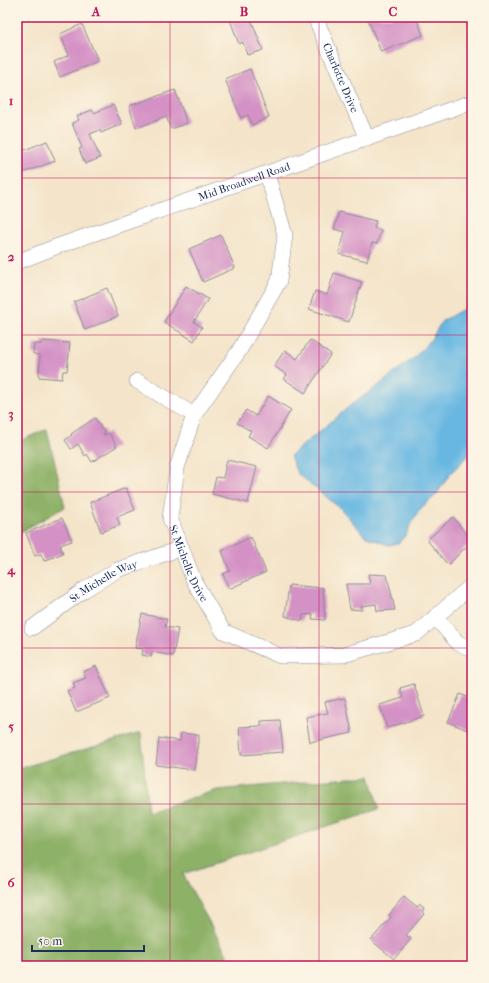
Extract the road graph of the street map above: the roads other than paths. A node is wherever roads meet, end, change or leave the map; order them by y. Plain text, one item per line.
1 (315, 17) edge
2 (472, 102) edge
3 (367, 139) junction
4 (267, 174) junction
5 (17, 262) edge
6 (137, 381) dead end
7 (194, 415) junction
8 (182, 548) junction
9 (472, 585) edge
10 (436, 617) junction
11 (32, 628) dead end
12 (472, 649) edge

1 - 3 street, Charlotte Drive
2 - 3 street, Mid Broadwell Road
3 - 4 street, Mid Broadwell Road
4 - 5 street, Mid Broadwell Road
4 - 7 street, St Michelle Drive
6 - 7 street
7 - 8 street, St Michelle Drive
8 - 10 street, St Michelle Drive
8 - 11 street, St Michelle Way
9 - 10 street, St Michelle Drive
10 - 12 street

